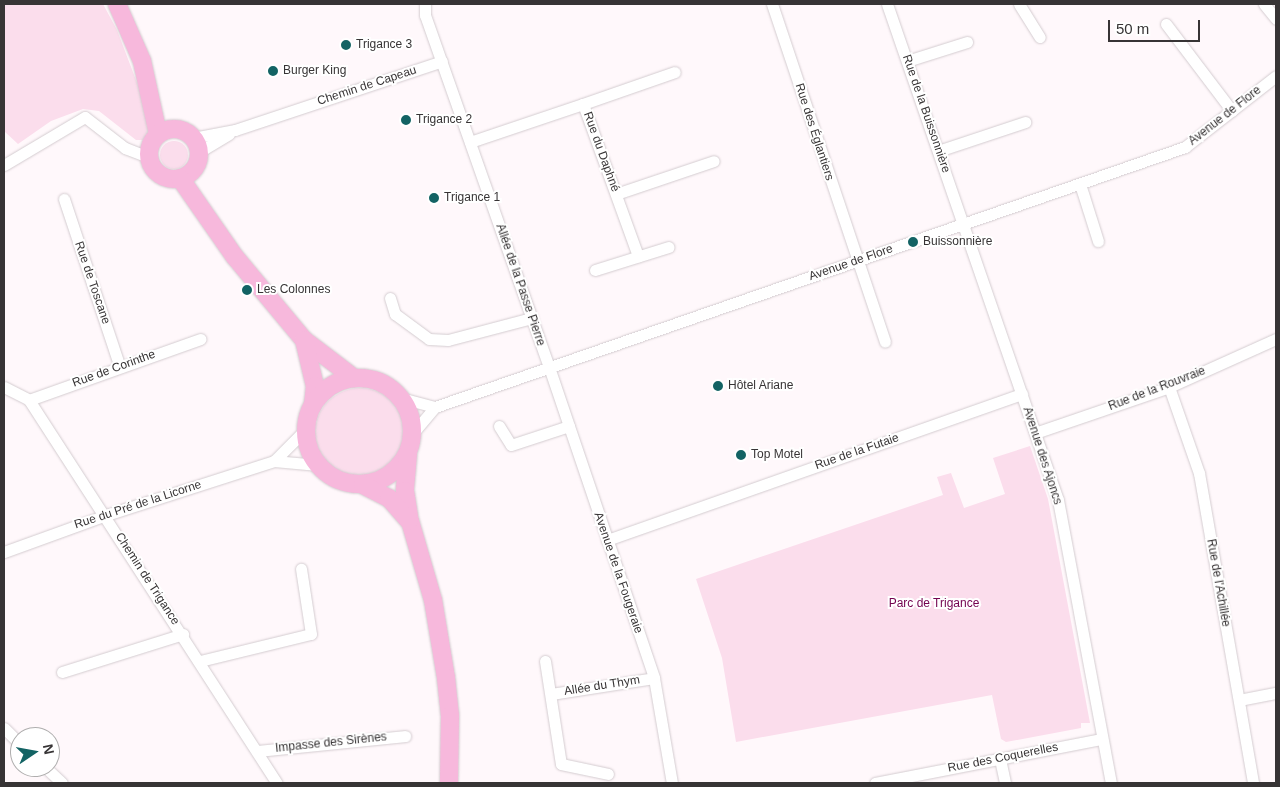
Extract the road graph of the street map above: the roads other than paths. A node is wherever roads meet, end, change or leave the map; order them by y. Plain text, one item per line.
1 (116, 4) edge
2 (425, 4) edge
3 (772, 4) edge
4 (887, 4) edge
5 (1019, 4) edge
6 (1264, 4) edge
7 (1276, 19) edge
8 (1166, 24) dead end
9 (1040, 37) dead end
10 (967, 42) dead end
11 (442, 61) junction
12 (907, 61) junction
13 (675, 72) dead end
14 (1276, 76) edge
15 (149, 90) junction
16 (583, 104) junction
17 (1232, 111) junction
18 (1026, 122) dead end
19 (158, 134) junction
20 (470, 142) junction
21 (938, 151) junction
22 (189, 153) junction
23 (149, 157) junction
24 (714, 161) dead end
25 (4, 165) edge
26 (1080, 184) junction
27 (616, 194) junction
28 (64, 199) dead end
29 (964, 225) junction
30 (1098, 242) dead end
31 (669, 246) dead end
32 (638, 256) junction
33 (857, 260) junction
34 (594, 270) dead end
35 (390, 298) dead end
36 (532, 318) junction
37 (200, 339) dead end
38 (1276, 339) edge
39 (304, 340) junction
40 (885, 342) dead end
41 (120, 366) junction
42 (549, 367) junction
43 (354, 378) junction
44 (4, 386) edge
45 (1169, 387) junction
46 (1022, 394) junction
47 (401, 398) junction
48 (29, 400) junction
49 (313, 404) junction
50 (435, 407) junction
51 (499, 426) dead end
52 (569, 426) junction
53 (306, 429) junction
54 (413, 433) junction
55 (1035, 433) junction
56 (408, 454) junction
57 (274, 461) junction
58 (318, 466) junction
59 (363, 484) junction
60 (106, 515) junction
61 (410, 521) junction
62 (607, 540) junction
63 (4, 552) edge
64 (301, 569) dead end
65 (183, 634) junction
66 (200, 661) junction
67 (545, 661) dead end
68 (62, 672) dead end
69 (654, 678) junction
70 (1276, 693) edge
71 (551, 694) junction
72 (1239, 700) junction
73 (405, 736) dead end
74 (1102, 739) junction
75 (258, 751) junction
76 (1000, 759) junction
77 (608, 774) dead end
78 (916, 779) edge
79 (277, 783) edge
80 (449, 783) edge
81 (672, 783) edge
82 (875, 783) edge
83 (1005, 783) edge
84 (1111, 783) edge
85 (1254, 783) edge

1 - 15 main road
2 - 11 street
3 - 33 street, Rue des Églantiers
4 - 12 street, Rue de la Buissonnière
5 - 9 street
6 - 7 street
8 - 17 street
10 - 12 street
11 - 20 street, Allée de la Passe Pierre
11 - 22 street, Chemin de Capeau
12 - 21 street, Rue de la Buissonnière
13 - 16 street
14 - 17 street, Avenue de Flore
15 - 19 main road
15 - 22 main road
16 - 20 street, Rue du Daphné
16 - 27 street, Rue du Daphné
17 - 26 street, Avenue de Flore
18 - 21 street
19 - 22 main road
19 - 23 main road
20 - 36 street, Allée de la Passe Pierre
21 - 29 street, Rue de la Buissonnière
22 - 23 main road
22 - 39 main road
23 - 25 street
24 - 27 street
26 - 29 street, Avenue de Flore
26 - 30 street
27 - 32 street, Rue du Daphné
28 - 41 street, Rue de Toscane
29 - 33 street, Avenue de Flore
29 - 46 street, Avenue des Ajoncs
31 - 32 street
32 - 34 street
33 - 40 street, Rue des Églantiers
33 - 42 street, Avenue de Flore
35 - 36 street
36 - 42 street, Allée de la Passe Pierre
37 - 41 street, Rue de Corinthe
38 - 45 street, Rue de la Rouvraie
39 - 43 main road
39 - 49 main road
41 - 48 street, Rue de Corinthe
42 - 50 street, Avenue de Flore
42 - 52 street, Avenue de la Fougeraie
43 - 47 main road
43 - 49 main road
44 - 48 street, Chemin de Trigance
45 - 55 street, Rue de la Rouvraie
45 - 72 street, Rue de l'Achillée
46 - 55 street, Avenue des Ajoncs
46 - 62 street, Rue de la Futaie
47 - 50 street
47 - 54 main road
48 - 60 street, Chemin de Trigance
49 - 53 main road
50 - 54 street
51 - 52 street
52 - 62 street, Avenue de la Fougeraie
53 - 57 street
53 - 58 main road
54 - 56 main road
55 - 74 street, Avenue des Ajoncs
56 - 59 main road
56 - 61 main road
57 - 58 street
57 - 60 street, Rue du Pré de la Licorne
58 - 59 main road
59 - 61 main road
60 - 63 street, Rue du Pré de la Licorne
60 - 65 street, Chemin de Trigance
61 - 80 main road
62 - 69 street, Avenue de la Fougeraie
64 - 66 street
65 - 66 street, Chemin de Trigance
65 - 68 street
66 - 75 street, Chemin de Trigance
67 - 71 street, Allée du Thym
69 - 71 street, Allée du Thym
69 - 81 street, Avenue de la Fougeraie
70 - 72 street
71 - 77 street, Allée du Thym
72 - 85 street, Rue de l'Achillée
73 - 75 street, Impasse des Sirènes
74 - 76 street, Rue des Coquerelles
74 - 84 street, Avenue des Ajoncs
75 - 79 street, Chemin de Trigance
76 - 78 street, Rue des Coquerelles
76 - 83 street
78 - 82 street, Rue des Coquerelles

